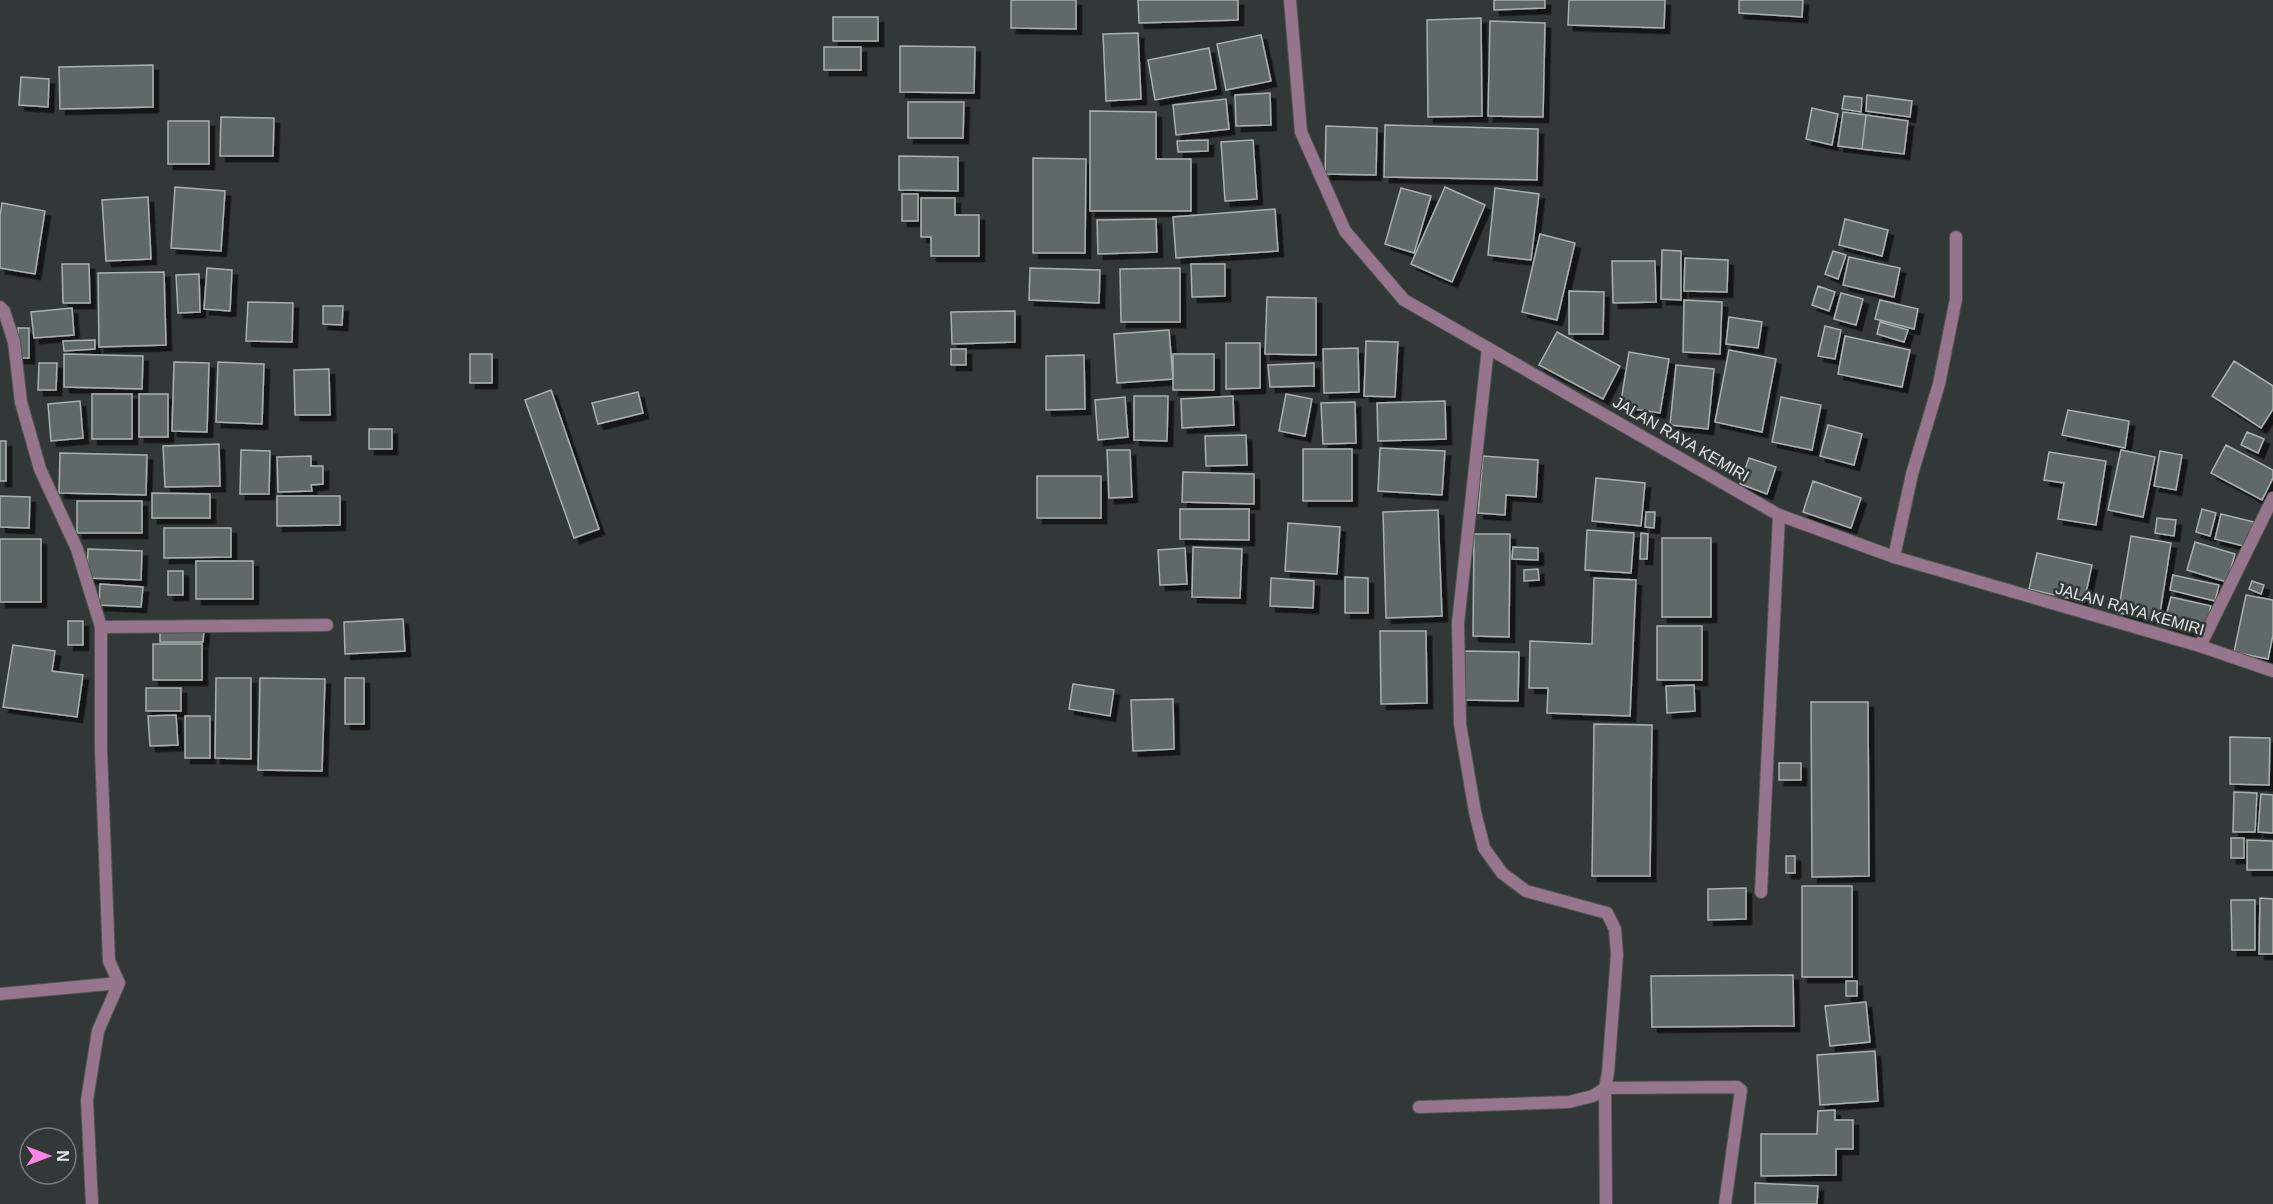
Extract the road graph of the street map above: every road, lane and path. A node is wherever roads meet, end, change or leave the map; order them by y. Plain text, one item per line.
1 (1290, 0) edge
2 (1956, 237) dead end
3 (0, 307) edge
4 (1488, 348) junction
5 (2273, 498) edge
6 (1779, 515) junction
7 (1894, 557) junction
8 (327, 625) dead end
9 (101, 627) junction
10 (2200, 646) junction
11 (2273, 671) edge
12 (1761, 892) dead end
13 (119, 983) junction
14 (0, 994) edge
15 (1605, 1088) junction
16 (1419, 1107) dead end
17 (92, 1204) edge
18 (1606, 1204) edge
19 (1725, 1204) edge

1 - 4 street, JALAN RAYA KEMIRI
2 - 7 street
3 - 9 street
4 - 6 street, JALAN RAYA KEMIRI
4 - 15 street
5 - 10 street
6 - 7 street, JALAN RAYA KEMIRI
6 - 12 street
7 - 10 street, JALAN RAYA KEMIRI
8 - 9 street
9 - 13 street
10 - 11 street, JALAN RAYA KEMIRI
13 - 14 street
13 - 17 street
15 - 16 street
15 - 18 street
15 - 19 street

